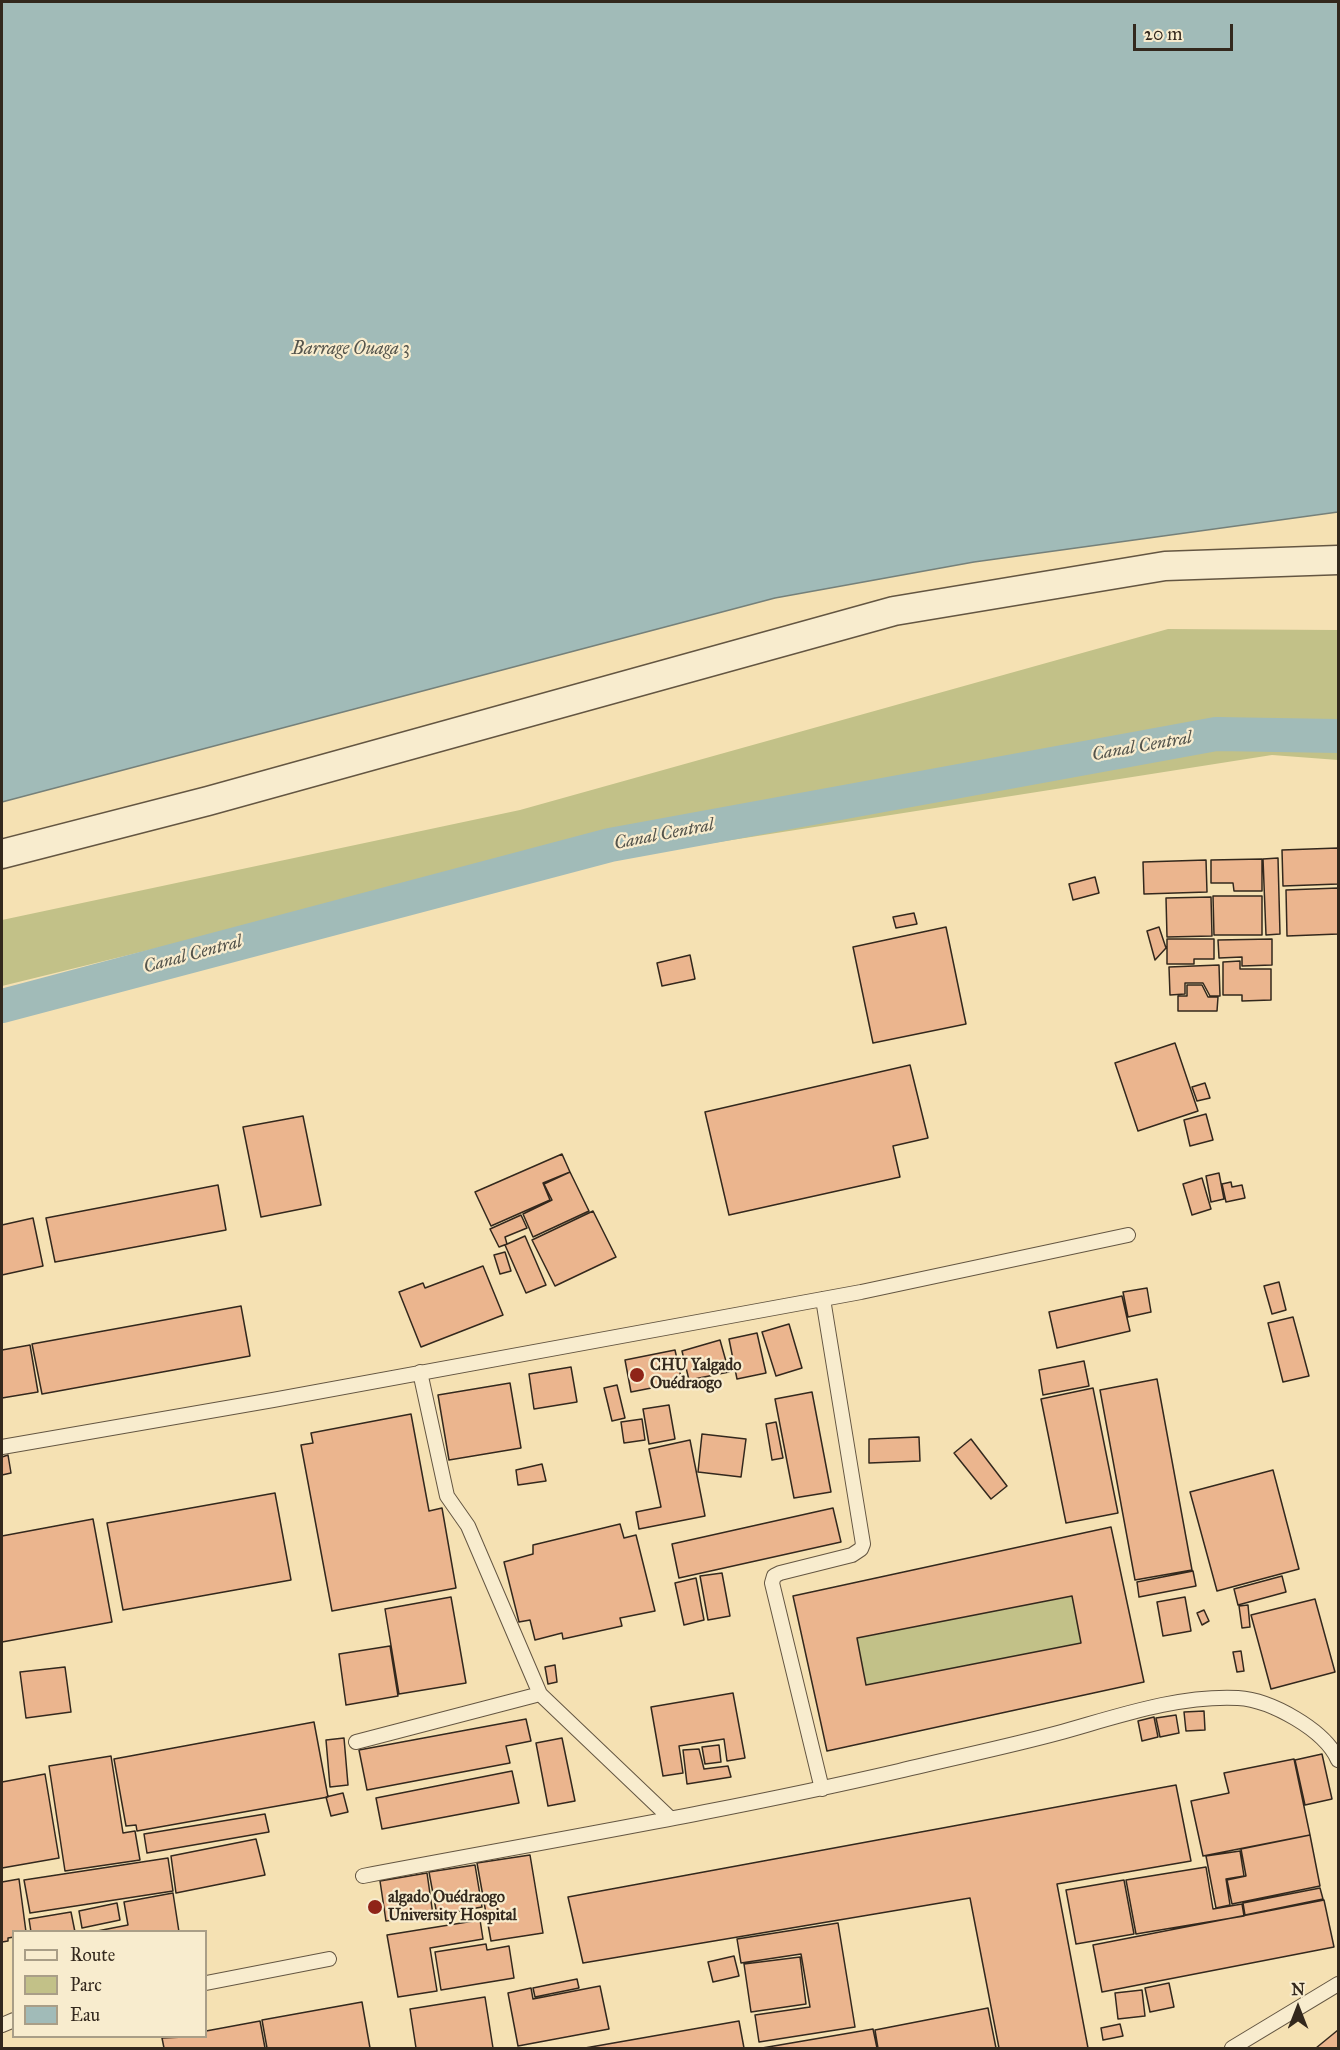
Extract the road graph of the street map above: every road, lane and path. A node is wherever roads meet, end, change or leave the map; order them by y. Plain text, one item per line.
1 (1338, 560) edge
2 (2, 854) edge
3 (1128, 1235) dead end
4 (823, 1299) junction
5 (420, 1372) junction
6 (2, 1446) edge
7 (540, 1694) junction
8 (356, 1742) dead end
9 (1338, 1760) edge
10 (822, 1789) junction
11 (670, 1818) junction
12 (363, 1876) dead end
13 (328, 1959) dead end
14 (207, 1983) edge
15 (1338, 1984) edge
16 (1232, 2049) edge

1 - 2 street
3 - 4 lane
4 - 5 lane
4 - 10 lane
5 - 6 lane
5 - 7 lane
7 - 8 lane
7 - 11 lane
9 - 10 lane
10 - 11 lane
11 - 12 lane
13 - 14 lane
15 - 16 lane

